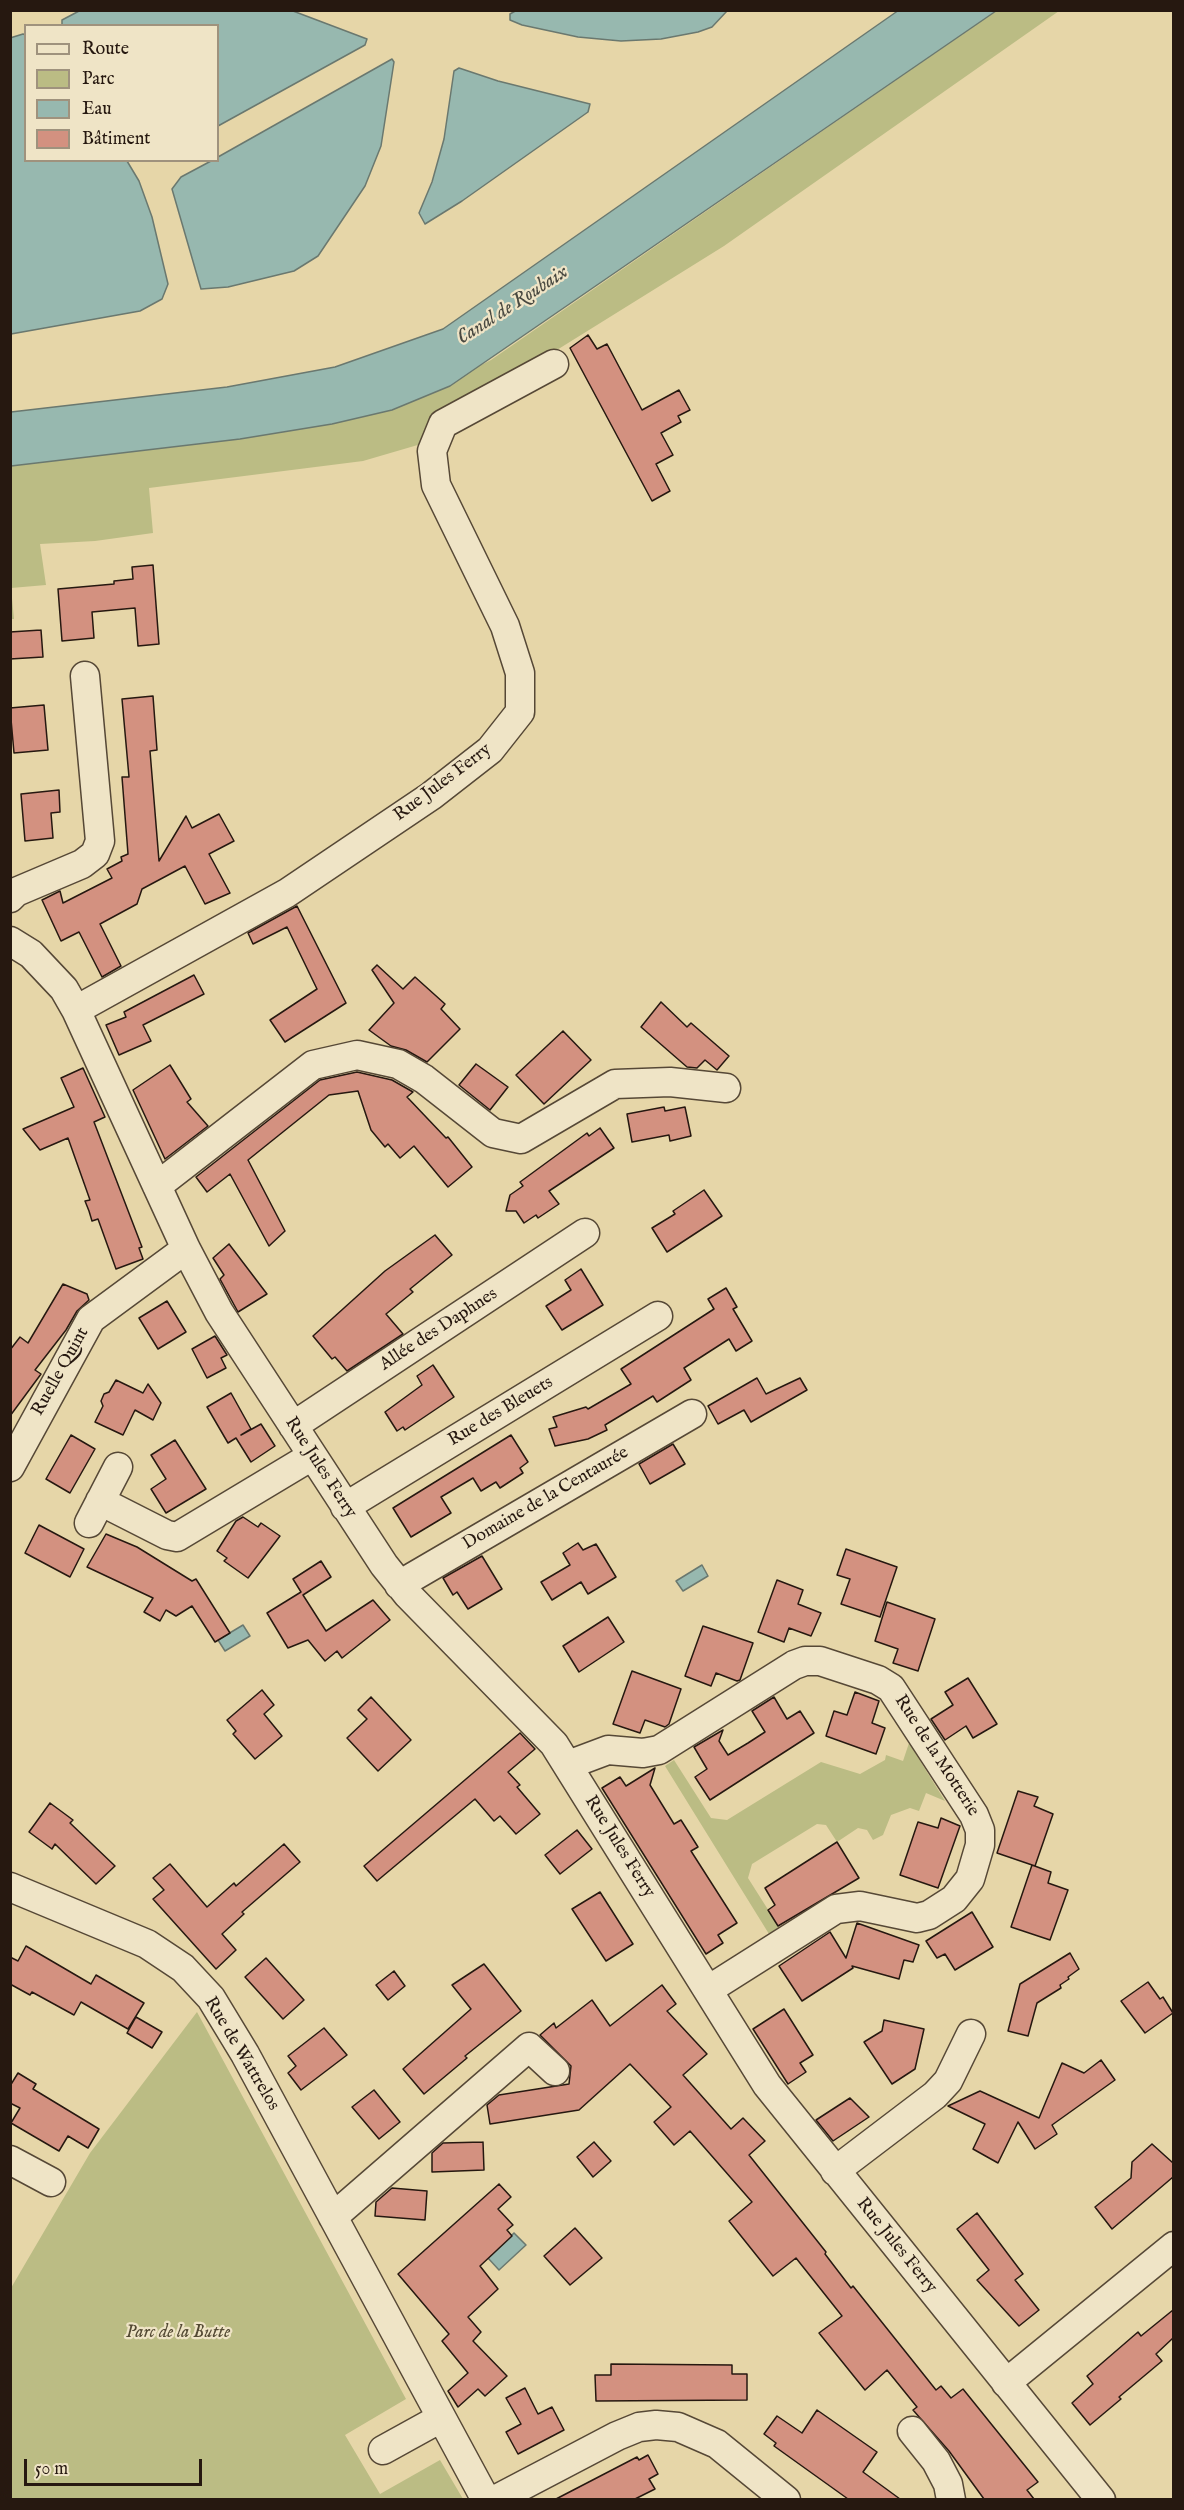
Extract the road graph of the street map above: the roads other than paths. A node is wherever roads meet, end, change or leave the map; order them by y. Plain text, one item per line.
1 (554, 364) dead end
2 (85, 676) dead end
3 (10, 898) edge
4 (10, 941) edge
5 (76, 1010) junction
6 (726, 1088) dead end
7 (157, 1186) junction
8 (585, 1233) dead end
9 (186, 1249) junction
10 (658, 1316) dead end
11 (692, 1414) dead end
12 (293, 1426) junction
13 (312, 1456) junction
14 (10, 1467) edge
15 (118, 1467) dead end
16 (345, 1507) junction
17 (399, 1585) junction
18 (568, 1765) junction
19 (10, 1887) edge
20 (708, 1990) junction
21 (971, 2034) dead end
22 (555, 2071) dead end
23 (10, 2160) edge
24 (835, 2171) junction
25 (51, 2182) dead end
26 (333, 2217) junction
27 (1173, 2246) edge
28 (1006, 2383) junction
29 (441, 2418) junction
30 (912, 2431) dead end
31 (382, 2450) dead end
32 (486, 2499) edge
33 (495, 2499) edge
34 (786, 2499) edge
35 (951, 2499) edge
36 (1101, 2499) edge

1 - 5 street, Rue Jules Ferry
2 - 3 street
4 - 5 street, Rue Jules Ferry
5 - 7 street, Rue Jules Ferry
6 - 7 street
7 - 9 street, Rue Jules Ferry
8 - 12 street, Allée des Daphnes
9 - 12 street, Rue Jules Ferry
9 - 14 street, Ruelle Quint
10 - 16 street, Rue des Bleuets
11 - 17 street, Domaine de la Centaurée
12 - 13 street, Rue Jules Ferry
13 - 15 street
13 - 16 street, Rue Jules Ferry
16 - 17 street, Rue Jules Ferry
17 - 18 street, Rue Jules Ferry
18 - 20 street, Rue Jules Ferry
18 - 20 street, Rue de la Motterie
19 - 26 street, Rue de Wattrelos
20 - 24 street, Rue Jules Ferry
21 - 24 street
22 - 26 street
23 - 25 street
24 - 28 street, Rue Jules Ferry
26 - 29 street, Rue de Wattrelos
27 - 28 street
28 - 36 street, Rue Jules Ferry
29 - 31 street
29 - 32 street, Rue de Wattrelos
30 - 35 street
33 - 34 street

